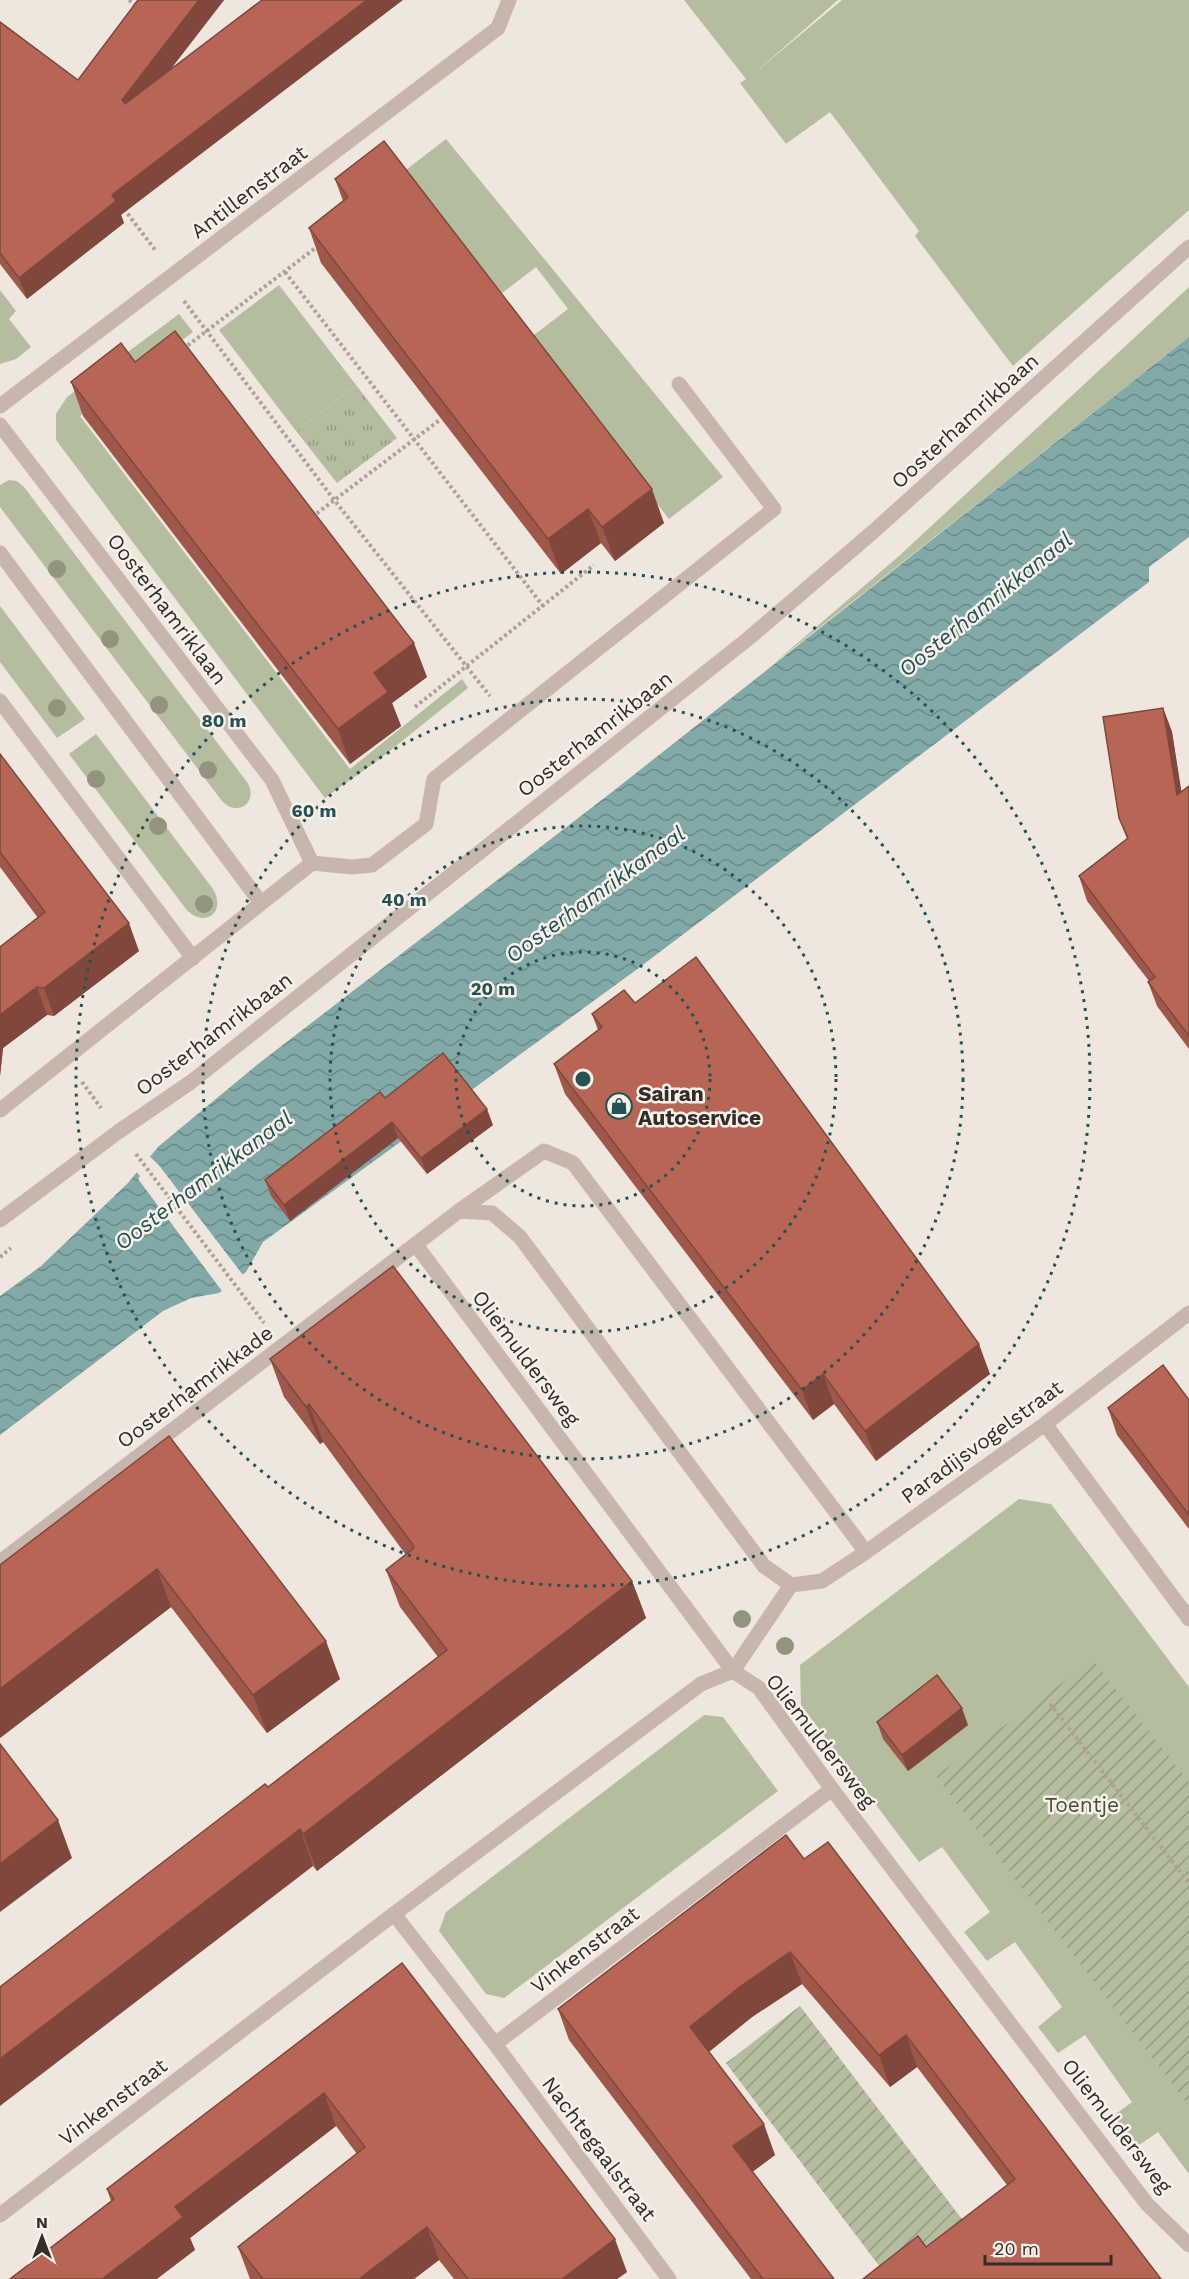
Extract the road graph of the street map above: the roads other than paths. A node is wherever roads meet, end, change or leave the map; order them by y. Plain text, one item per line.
1 (509, 0) edge
2 (1189, 247) edge
3 (680, 384) dead end
4 (0, 406) edge
5 (0, 425) edge
6 (0, 553) edge
7 (0, 701) edge
8 (312, 863) junction
9 (261, 903) junction
10 (193, 958) junction
11 (0, 1110) edge
12 (459, 1211) junction
13 (0, 1221) edge
14 (416, 1245) junction
15 (1189, 1313) edge
16 (1045, 1424) junction
17 (866, 1552) junction
18 (0, 1562) edge
19 (791, 1585) junction
20 (1189, 1620) edge
21 (733, 1671) junction
22 (832, 1789) junction
23 (394, 1914) junction
24 (495, 2044) junction
25 (0, 2215) edge
26 (1189, 2245) edge
27 (669, 2279) edge

1 - 4 street, Antillenstraat
2 - 13 street, Oosterhamrikbaan
3 - 8 street
5 - 8 street, Oosterhamriklaan
6 - 9 street
7 - 10 street
8 - 9 street
9 - 10 street
10 - 11 street
12 - 14 street
12 - 17 street
12 - 19 street
14 - 18 street, Oosterhamrikkade
14 - 21 street, Oliemuldersweg
15 - 16 street, Paradijsvogelstraat
16 - 17 street, Paradijsvogelstraat
16 - 20 street
17 - 19 street, Paradijsvogelstraat
19 - 21 street
21 - 22 street, Oliemuldersweg
21 - 23 street, Vinkenstraat
22 - 24 street, Vinkenstraat
22 - 26 street, Oliemuldersweg
23 - 24 street
23 - 25 street, Vinkenstraat
24 - 27 street, Nachtegaalstraat

